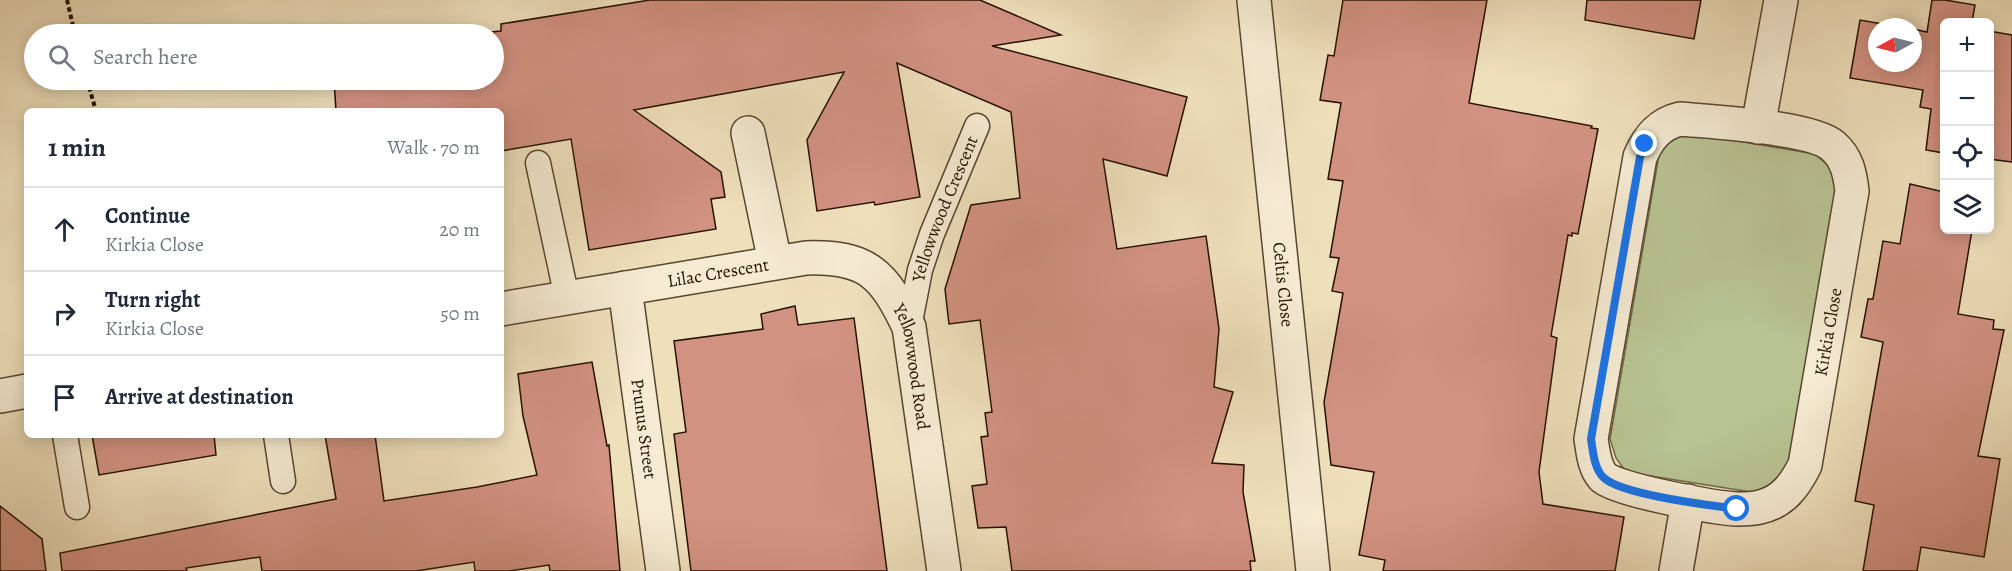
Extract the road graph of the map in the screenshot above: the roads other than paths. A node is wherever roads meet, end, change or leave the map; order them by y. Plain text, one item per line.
1 (1254, 0) edge
2 (1781, 0) edge
3 (977, 126) dead end
4 (1758, 126) junction
5 (748, 133) dead end
6 (538, 163) dead end
7 (775, 262) junction
8 (625, 288) junction
9 (567, 298) junction
10 (504, 308) edge
11 (909, 327) junction
12 (24, 392) edge
13 (0, 396) edge
14 (65, 438) edge
15 (277, 438) edge
16 (284, 481) dead end
17 (1688, 501) junction
18 (76, 507) dead end
19 (663, 571) edge
20 (944, 571) edge
21 (1313, 571) edge
22 (1676, 571) edge

1 - 21 street, Celtis Close
2 - 4 street
3 - 11 lane, Yellowwood Crescent
4 - 17 street, Kirkia Close
4 - 17 street, Kirkia Close
5 - 7 street, Lilac Crescent
6 - 9 lane
7 - 8 street, Lilac Crescent
7 - 11 street, Yellowwood Road
8 - 9 street, Lilac Crescent
8 - 19 street, Prunus Street
9 - 10 street, Lilac Crescent
11 - 20 street, Yellowwood Road
12 - 13 street
14 - 18 lane
15 - 16 lane
17 - 22 street

